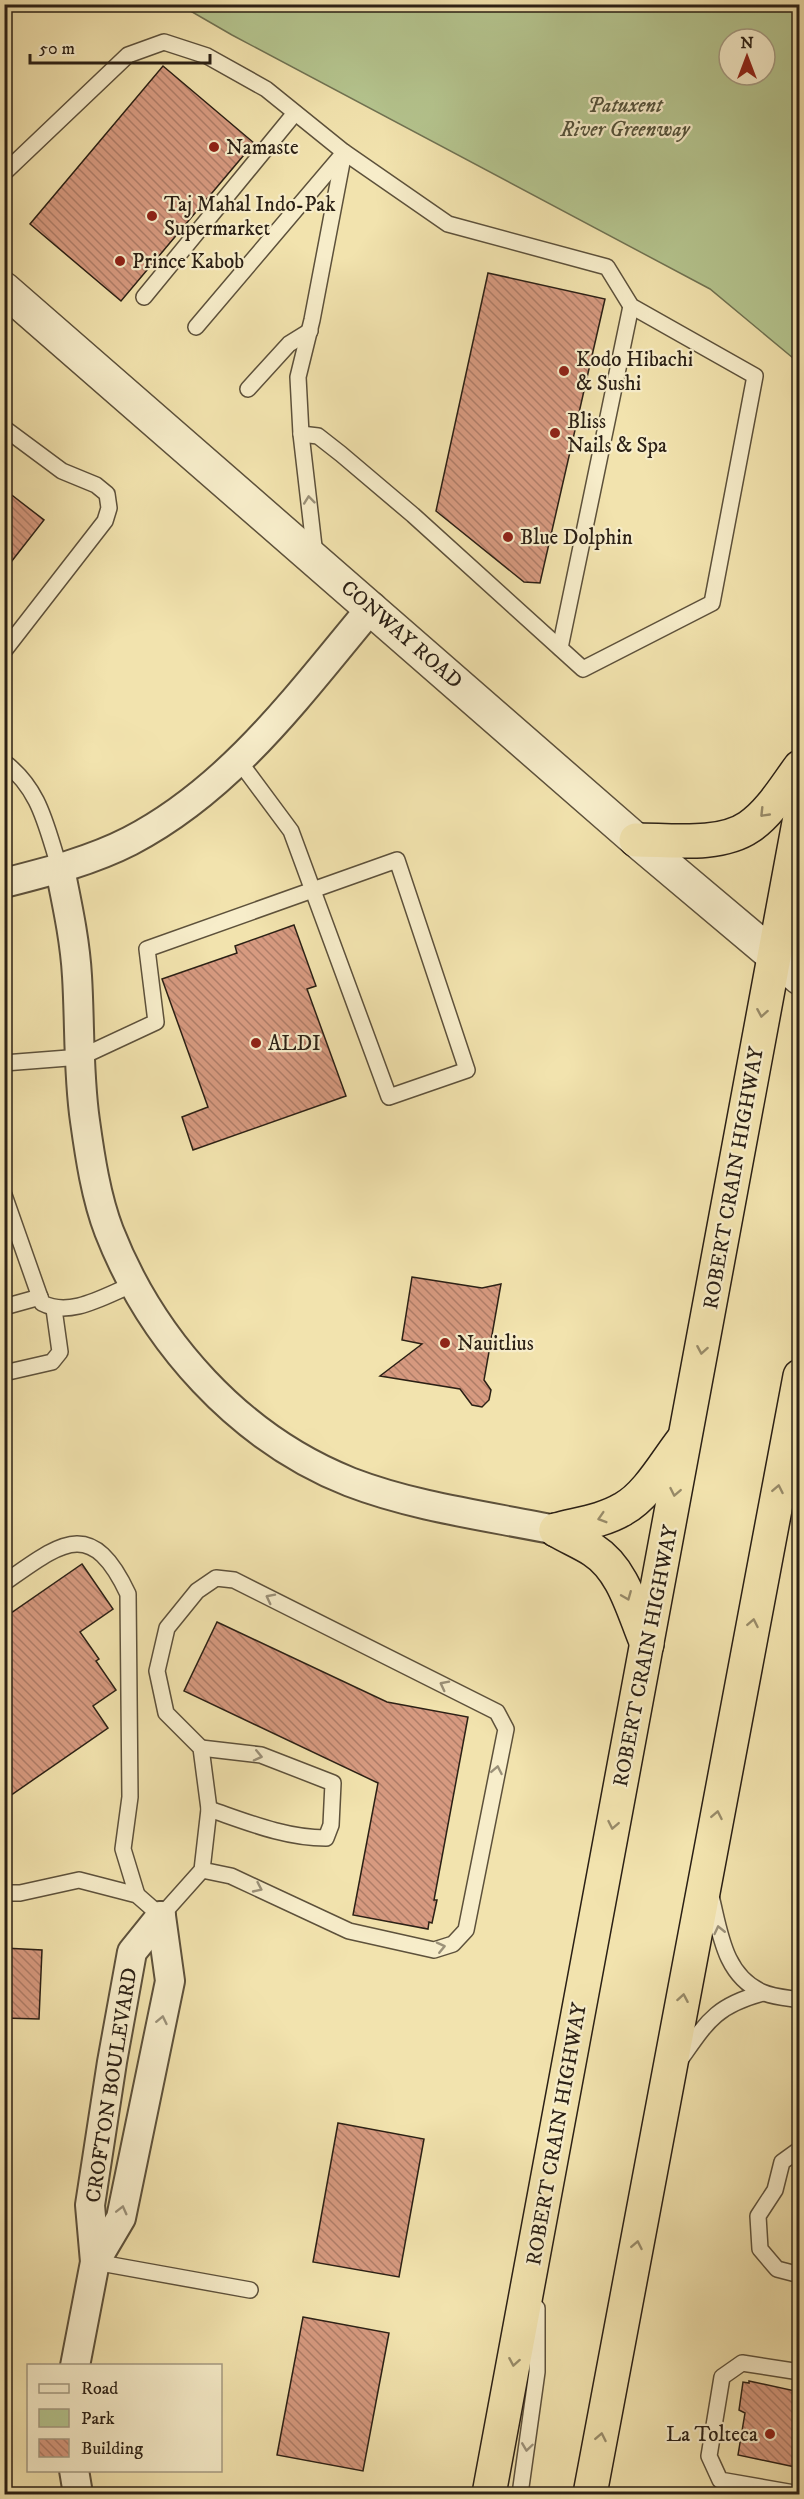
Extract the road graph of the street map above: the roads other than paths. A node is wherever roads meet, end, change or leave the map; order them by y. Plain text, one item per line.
1 (295, 113) junction
2 (344, 152) junction
3 (4, 173) edge
4 (4, 289) edge
5 (144, 297) dead end
6 (631, 306) junction
7 (196, 327) dead end
8 (310, 331) junction
9 (248, 389) dead end
10 (4, 428) edge
11 (301, 434) junction
12 (315, 558) junction
13 (372, 607) junction
14 (560, 648) junction
15 (4, 651) edge
16 (239, 761) junction
17 (4, 762) edge
18 (800, 767) edge
19 (800, 818) edge
20 (636, 840) junction
21 (60, 869) junction
22 (4, 883) edge
23 (314, 888) junction
24 (773, 955) junction
25 (800, 978) edge
26 (81, 1057) junction
27 (4, 1063) edge
28 (4, 1194) edge
29 (11, 1235) edge
30 (134, 1284) junction
31 (40, 1297) junction
32 (4, 1306) edge
33 (54, 1309) junction
34 (4, 1373) edge
35 (800, 1376) edge
36 (687, 1435) junction
37 (556, 1530) junction
38 (4, 1583) edge
39 (646, 1644) junction
40 (201, 1748) junction
41 (209, 1809) junction
42 (202, 1870) junction
43 (706, 1872) junction
44 (4, 1893) edge
45 (137, 1895) junction
46 (160, 1916) junction
47 (763, 1993) junction
48 (800, 2000) edge
49 (669, 2076) junction
50 (800, 2149) edge
51 (536, 2242) junction
52 (95, 2262) junction
53 (800, 2275) edge
54 (250, 2290) dead end
55 (75, 2364) edge
56 (800, 2372) edge
57 (74, 2472) edge
58 (78, 2494) edge
59 (489, 2494) edge
60 (520, 2494) edge
61 (590, 2494) edge
62 (800, 2494) edge

1 - 2 lane
1 - 3 lane
1 - 5 lane
2 - 6 lane
2 - 7 lane
2 - 8 lane
4 - 12 street, CONWAY ROAD
6 - 14 lane
6 - 14 lane
8 - 9 lane
8 - 11 lane
10 - 15 lane
12 -> 11 lane
11 - 14 lane
12 - 13 street, CONWAY ROAD
13 - 16 street
13 - 20 street, CONWAY ROAD
16 - 21 street
16 - 23 lane
17 - 21 lane
18 -> 20 highway
19 - 24 highway, ROBERT CRAIN HIGHWAY
20 - 24 street, CONWAY ROAD
21 - 22 street
21 - 26 street
23 - 23 lane
23 - 26 lane
24 - 25 street, CONWAY ROAD
24 -> 36 highway, ROBERT CRAIN HIGHWAY
26 - 27 lane
26 - 30 street
28 - 29 lane
29 - 31 lane
30 - 33 lane
30 - 37 street
31 - 32 lane
31 - 33 lane
33 - 34 lane
43 -> 35 highway
36 -> 37 highway
36 -> 39 highway, ROBERT CRAIN HIGHWAY
37 -> 39 highway
38 - 45 lane
39 -> 51 highway, ROBERT CRAIN HIGHWAY
40 - 41 lane
40 -> 41 lane
42 -> 40 lane
41 - 42 lane
42 - 46 lane
47 -> 43 lane
49 -> 43 highway
44 - 45 lane
45 - 46 lane
52 -> 46 street, CROFTON BOULEVARD
46 - 52 street, CROFTON BOULEVARD
47 - 48 lane
47 - 49 lane
61 -> 49 highway
50 - 53 lane
51 -> 59 highway, ROBERT CRAIN HIGHWAY
51 -> 60 lane
52 - 54 lane
52 - 55 street, CROFTON BOULEVARD
56 - 62 lane
57 - 58 street

